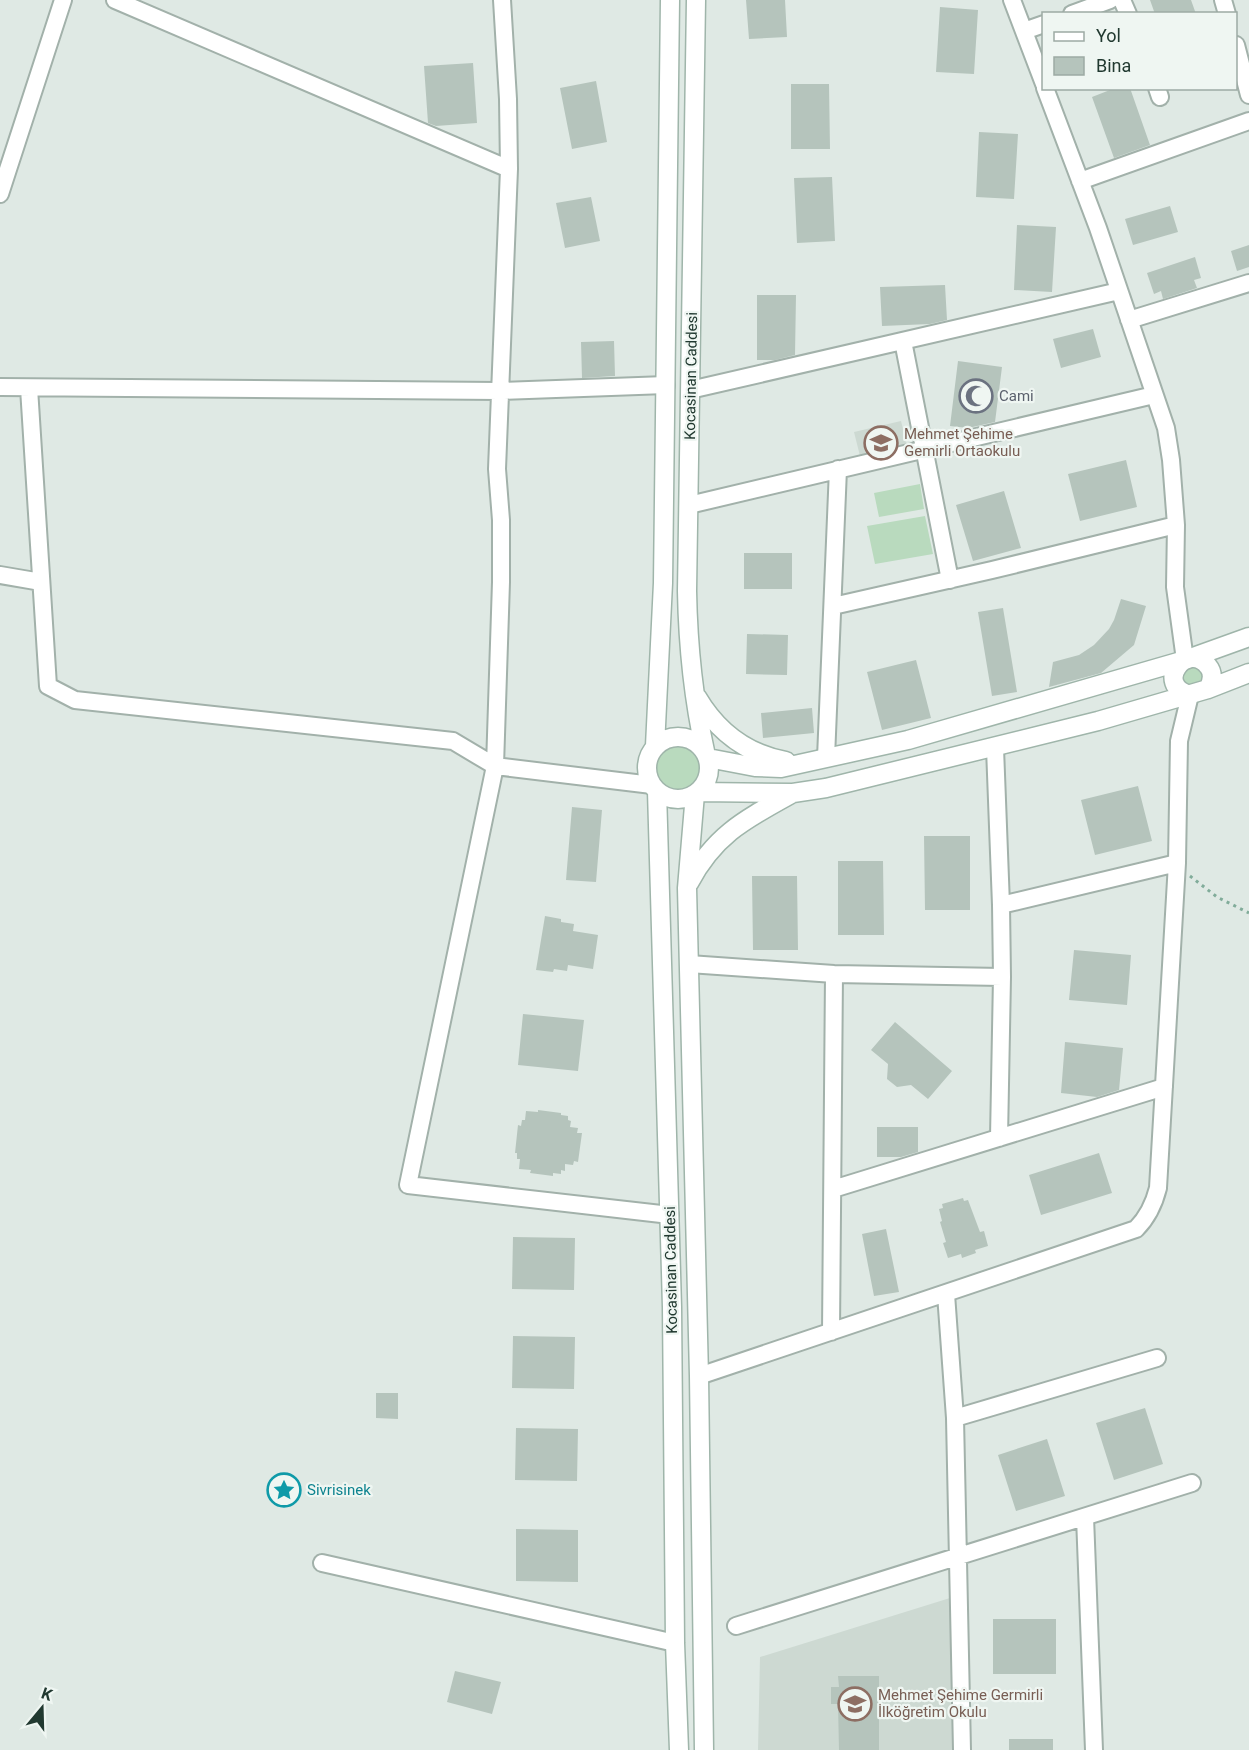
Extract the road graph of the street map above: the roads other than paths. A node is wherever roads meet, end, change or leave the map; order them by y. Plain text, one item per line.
1 (63, 0) edge
2 (115, 0) edge
3 (502, 0) edge
4 (670, 0) edge
5 (696, 0) edge
6 (1012, 0) edge
7 (1110, 0) edge
8 (1077, 12) edge
9 (1042, 25) edge
10 (1024, 31) junction
11 (1237, 49) edge
12 (1042, 79) edge
13 (1046, 90) edge
14 (1249, 95) edge
15 (1249, 121) edge
16 (509, 169) junction
17 (1080, 181) junction
18 (0, 194) edge
19 (1249, 282) edge
20 (1119, 291) junction
21 (1129, 320) junction
22 (903, 341) junction
23 (666, 385) junction
24 (0, 387) edge
25 (29, 388) junction
26 (690, 390) junction
27 (499, 391) junction
28 (1154, 395) junction
29 (924, 449) junction
30 (838, 469) junction
31 (689, 505) junction
32 (1176, 525) junction
33 (0, 575) edge
34 (950, 580) junction
35 (41, 582) junction
36 (832, 606) junction
37 (1249, 637) edge
38 (1185, 660) junction
39 (1249, 673) edge
40 (693, 686) junction
41 (1208, 689) junction
42 (1190, 695) junction
43 (655, 746) junction
44 (995, 748) junction
45 (706, 754) junction
46 (826, 758) junction
47 (800, 764) junction
48 (495, 766) junction
49 (654, 788) junction
50 (697, 793) junction
51 (793, 793) junction
52 (1177, 863) junction
53 (687, 888) junction
54 (1001, 905) junction
55 (689, 964) junction
56 (834, 974) junction
57 (1002, 977) junction
58 (1164, 1087) junction
59 (999, 1138) junction
60 (833, 1189) junction
61 (670, 1215) junction
62 (946, 1294) junction
63 (831, 1332) junction
64 (1157, 1358) dead end
65 (699, 1376) junction
66 (955, 1418) junction
67 (1192, 1484) dead end
68 (1085, 1517) junction
69 (957, 1557) junction
70 (322, 1563) dead end
71 (736, 1626) dead end
72 (675, 1643) junction
73 (679, 1750) edge
74 (704, 1750) edge
75 (962, 1750) edge
76 (1094, 1750) edge

1 - 18 street
2 - 16 street
3 - 16 street
4 - 23 main road, Kocasinan Caddesi
5 - 26 main road, Kocasinan Caddesi
6 - 10 street
7 - 8 street
9 - 10 street
10 - 12 street
11 - 14 street
13 - 17 street
15 - 17 street
16 - 27 street
17 - 20 street
19 - 21 street
20 - 21 street
20 - 22 street
21 - 28 street
22 - 26 street
22 - 29 street
23 - 27 street
23 - 43 main road, Kocasinan Caddesi
24 - 25 street
25 - 27 street
25 - 35 street
26 - 31 main road, Kocasinan Caddesi
27 - 48 street
28 - 29 street
28 - 32 street
29 - 30 street
29 - 34 street
30 - 31 street
30 - 36 street
31 - 40 main road, Kocasinan Caddesi
32 - 34 street
32 - 38 street
33 - 35 street
34 - 36 street
35 - 48 street
36 - 46 street
37 - 38 main road
38 - 41 main road
38 - 42 main road
38 - 46 main road
39 - 41 main road
40 - 45 main road, Kocasinan Caddesi
40 - 47 main road
41 - 42 main road
42 - 44 main road
42 - 52 street
43 - 45 main road
43 - 49 main road
44 - 51 main road
44 - 54 street
45 - 47 main road
45 - 50 main road
46 - 47 main road
48 - 49 street
48 - 61 street
49 - 50 main road
49 - 61 main road, Kocasinan Caddesi
50 - 51 main road
50 - 53 main road, Kocasinan Caddesi
51 - 53 main road
52 - 54 street
52 - 58 street
53 - 55 main road, Kocasinan Caddesi
54 - 57 street
55 - 56 street
55 - 65 main road, Kocasinan Caddesi
56 - 57 street
56 - 60 street
57 - 59 street
58 - 59 street
58 - 62 street
59 - 60 street
60 - 63 street
61 - 72 main road, Kocasinan Caddesi
62 - 63 street
62 - 66 street
63 - 65 street
64 - 66 street
65 - 74 main road, Kocasinan Caddesi
66 - 69 street
67 - 68 street
68 - 69 street
68 - 76 street
69 - 71 street
69 - 75 street
70 - 72 street
72 - 73 main road, Kocasinan Caddesi

